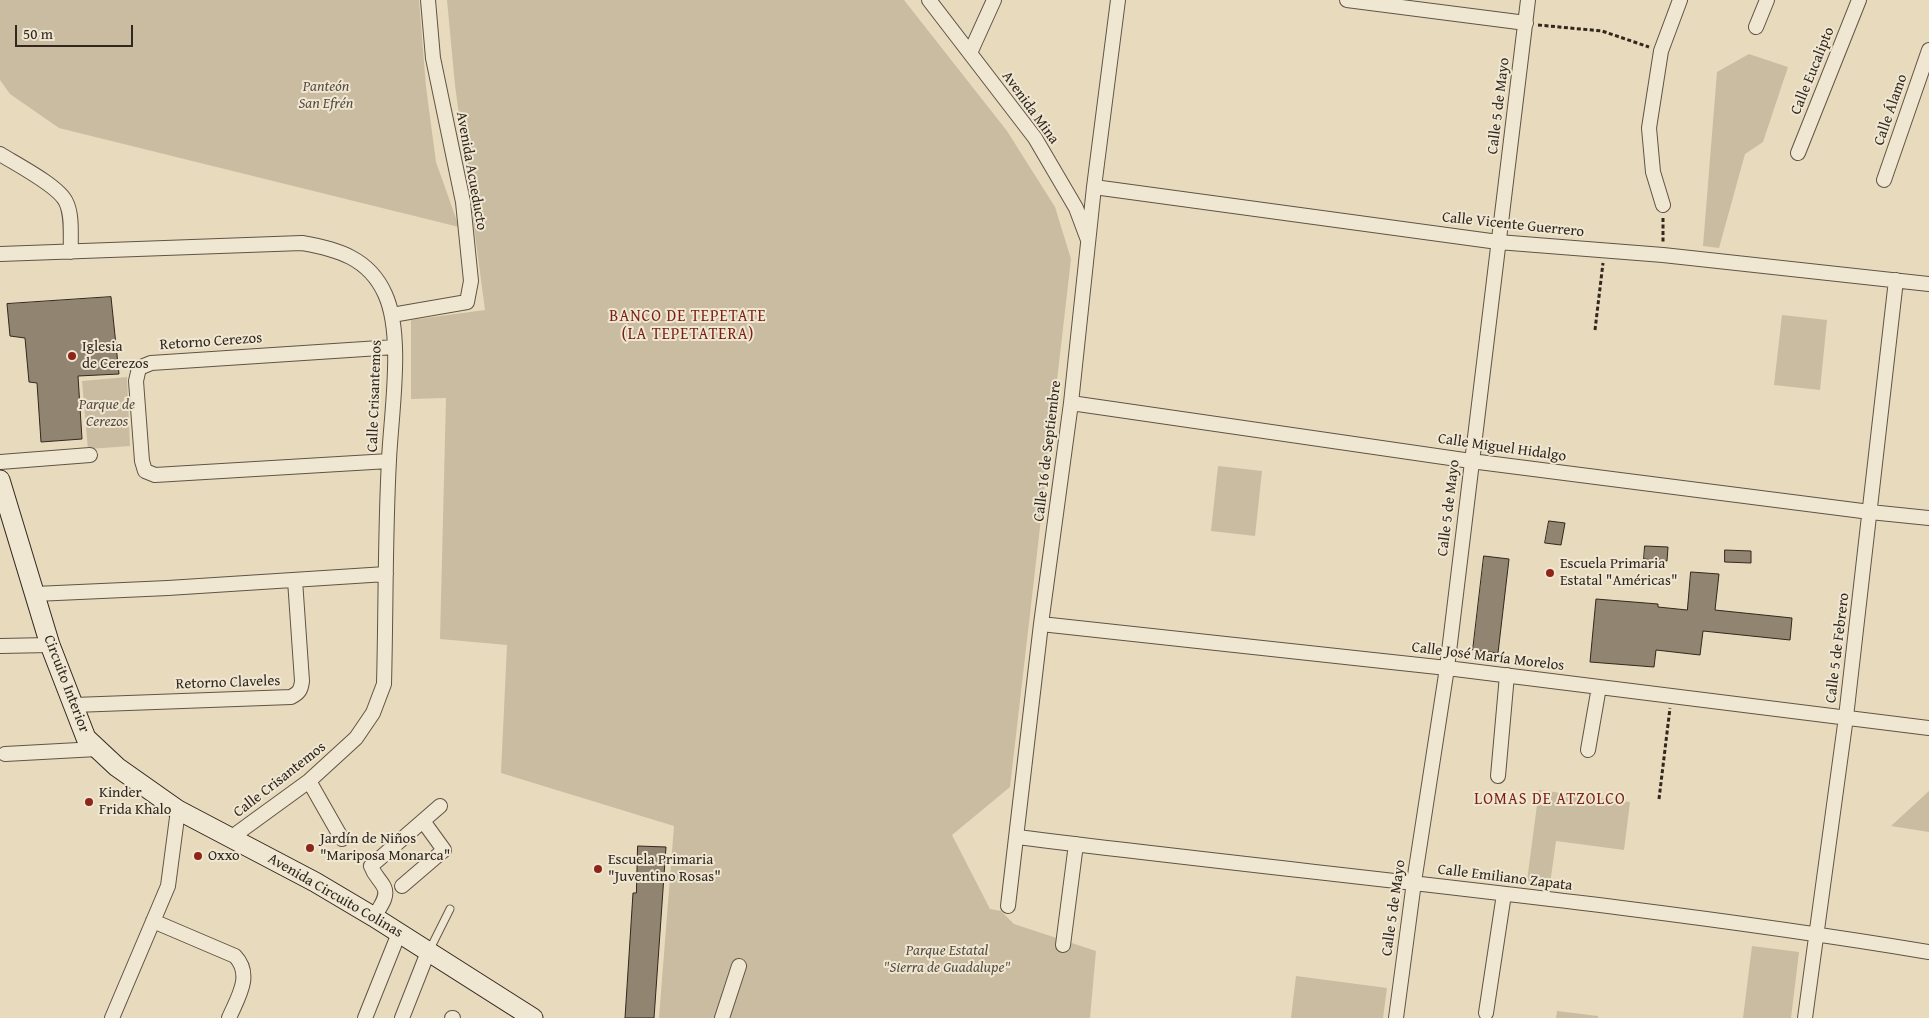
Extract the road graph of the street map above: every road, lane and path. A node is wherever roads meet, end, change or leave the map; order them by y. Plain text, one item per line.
1 (428, 0) edge
2 (929, 0) edge
3 (994, 0) edge
4 (1118, 0) edge
5 (1347, 0) edge
6 (1528, 0) edge
7 (1680, 0) edge
8 (1767, 0) edge
9 (1859, 0) edge
10 (1419, 5) edge
11 (1526, 23) junction
12 (1756, 27) dead end
13 (1929, 50) edge
14 (1661, 51) junction
15 (970, 53) junction
16 (1798, 153) dead end
17 (0, 154) edge
18 (1884, 180) dead end
19 (1094, 187) junction
20 (1663, 205) joint
21 (1498, 242) junction
22 (1089, 244) junction
23 (1604, 250) junction
24 (71, 252) junction
25 (0, 254) edge
26 (1663, 255) junction
27 (1896, 280) junction
28 (1929, 284) edge
29 (392, 314) junction
30 (1595, 330) dead end
31 (395, 347) junction
32 (1071, 402) junction
33 (90, 455) dead end
34 (388, 461) junction
35 (1471, 461) junction
36 (0, 462) edge
37 (0, 480) edge
38 (1870, 512) junction
39 (1929, 518) edge
40 (386, 574) junction
41 (294, 580) junction
42 (35, 594) junction
43 (1042, 624) junction
44 (50, 645) junction
45 (0, 646) edge
46 (1447, 668) junction
47 (1508, 675) junction
48 (1599, 687) junction
49 (1672, 696) junction
50 (74, 705) junction
51 (1846, 717) junction
52 (1929, 728) edge
53 (97, 748) junction
54 (1588, 750) dead end
55 (5, 754) dead end
56 (1498, 776) dead end
57 (309, 781) junction
58 (1659, 799) dead end
59 (440, 806) dead end
60 (178, 810) junction
61 (422, 821) junction
62 (232, 837) junction
63 (1018, 837) junction
64 (342, 839) dead end
65 (1076, 844) junction
66 (1414, 882) junction
67 (402, 886) dead end
68 (1504, 894) junction
69 (1008, 906) dead end
70 (450, 909) dead end
71 (374, 917) junction
72 (153, 921) junction
73 (399, 933) junction
74 (1817, 934) junction
75 (1063, 945) dead end
76 (428, 952) junction
77 (1929, 952) edge
78 (739, 966) dead end
79 (1486, 1013) dead end
80 (112, 1018) edge
81 (229, 1018) edge
82 (365, 1018) edge
83 (402, 1018) edge
84 (533, 1018) edge
85 (722, 1018) edge
86 (1396, 1018) edge
87 (1805, 1018) edge

1 - 29 street, Avenida Acueducto
2 - 15 street, Avenida Mina
3 - 15 street
4 - 19 street, Calle 16 de Septiembre
5 - 10 street
6 - 11 street, Calle 5 de Mayo
7 - 14 street
8 - 12 street
9 - 16 street, Calle Eucalipto
10 - 11 street
11 - 14 path
11 - 21 street, Calle 5 de Mayo
13 - 18 street, Calle Álamo
14 - 20 street
15 - 22 street, Avenida Mina
17 - 24 street
19 - 21 street, Calle Vicente Guerrero
19 - 22 street, Calle 16 de Septiembre
20 - 26 path
21 - 23 street, Calle Vicente Guerrero
21 - 35 street, Calle 5 de Mayo
22 - 32 street, Calle 16 de Septiembre
23 - 26 street, Calle Vicente Guerrero
23 - 30 path
24 - 25 street, Calle Crisantemos
24 - 29 street, Calle Crisantemos
26 - 27 street, Calle Vicente Guerrero
27 - 28 street, Calle Vicente Guerrero
27 - 38 street, Calle 5 de Febrero
29 - 31 street, Calle Crisantemos
31 - 34 street, Calle Crisantemos
31 - 34 street, Retorno Cerezos
32 - 35 street, Calle Miguel Hidalgo
32 - 43 street, Calle 16 de Septiembre
33 - 36 street
34 - 40 street, Calle Crisantemos
35 - 38 street, Calle Miguel Hidalgo
35 - 46 street, Calle 5 de Mayo
37 - 42 main road, Circuito Interior
38 - 39 street, Calle Miguel Hidalgo
38 - 51 street, Calle 5 de Febrero
40 - 41 street
40 - 57 street, Calle Crisantemos
41 - 42 street
41 - 50 street, Retorno Claveles
42 - 44 main road, Circuito Interior
43 - 46 street, Calle José María Morelos
43 - 63 street, Calle 16 de Septiembre
44 - 45 street
44 - 50 main road, Circuito Interior
46 - 47 street, Calle José María Morelos
46 - 66 street, Calle 5 de Mayo
47 - 48 street, Calle José María Morelos
47 - 56 street
48 - 49 street, Calle José María Morelos
48 - 54 street
49 - 51 street, Calle José María Morelos
49 - 58 path
50 - 53 main road, Circuito Interior
51 - 52 street, Calle José María Morelos
51 - 74 street, Calle 5 de Febrero
53 - 55 street
53 - 60 main road, Circuito Interior
57 - 62 street, Calle Crisantemos
57 - 64 street
59 - 61 street
60 - 62 main road, Avenida Circuito Colinas
60 - 72 street
61 - 67 street
61 - 71 street
62 - 71 main road, Avenida Circuito Colinas
63 - 65 street, Calle Emiliano Zapata
63 - 69 street, Calle 16 de Septiembre
65 - 66 street, Calle Emiliano Zapata
65 - 75 street
66 - 68 street, Calle Emiliano Zapata
66 - 86 street, Calle 5 de Mayo
68 - 74 street, Calle Emiliano Zapata
68 - 79 street
70 - 76 lane
71 - 73 main road, Avenida Circuito Colinas
72 - 80 street
72 - 81 street
73 - 76 main road, Avenida Circuito Colinas
73 - 82 street
74 - 77 street, Calle Emiliano Zapata
74 - 87 street, Calle 5 de Febrero
76 - 83 street
76 - 84 main road, Avenida Circuito Colinas
78 - 85 street

